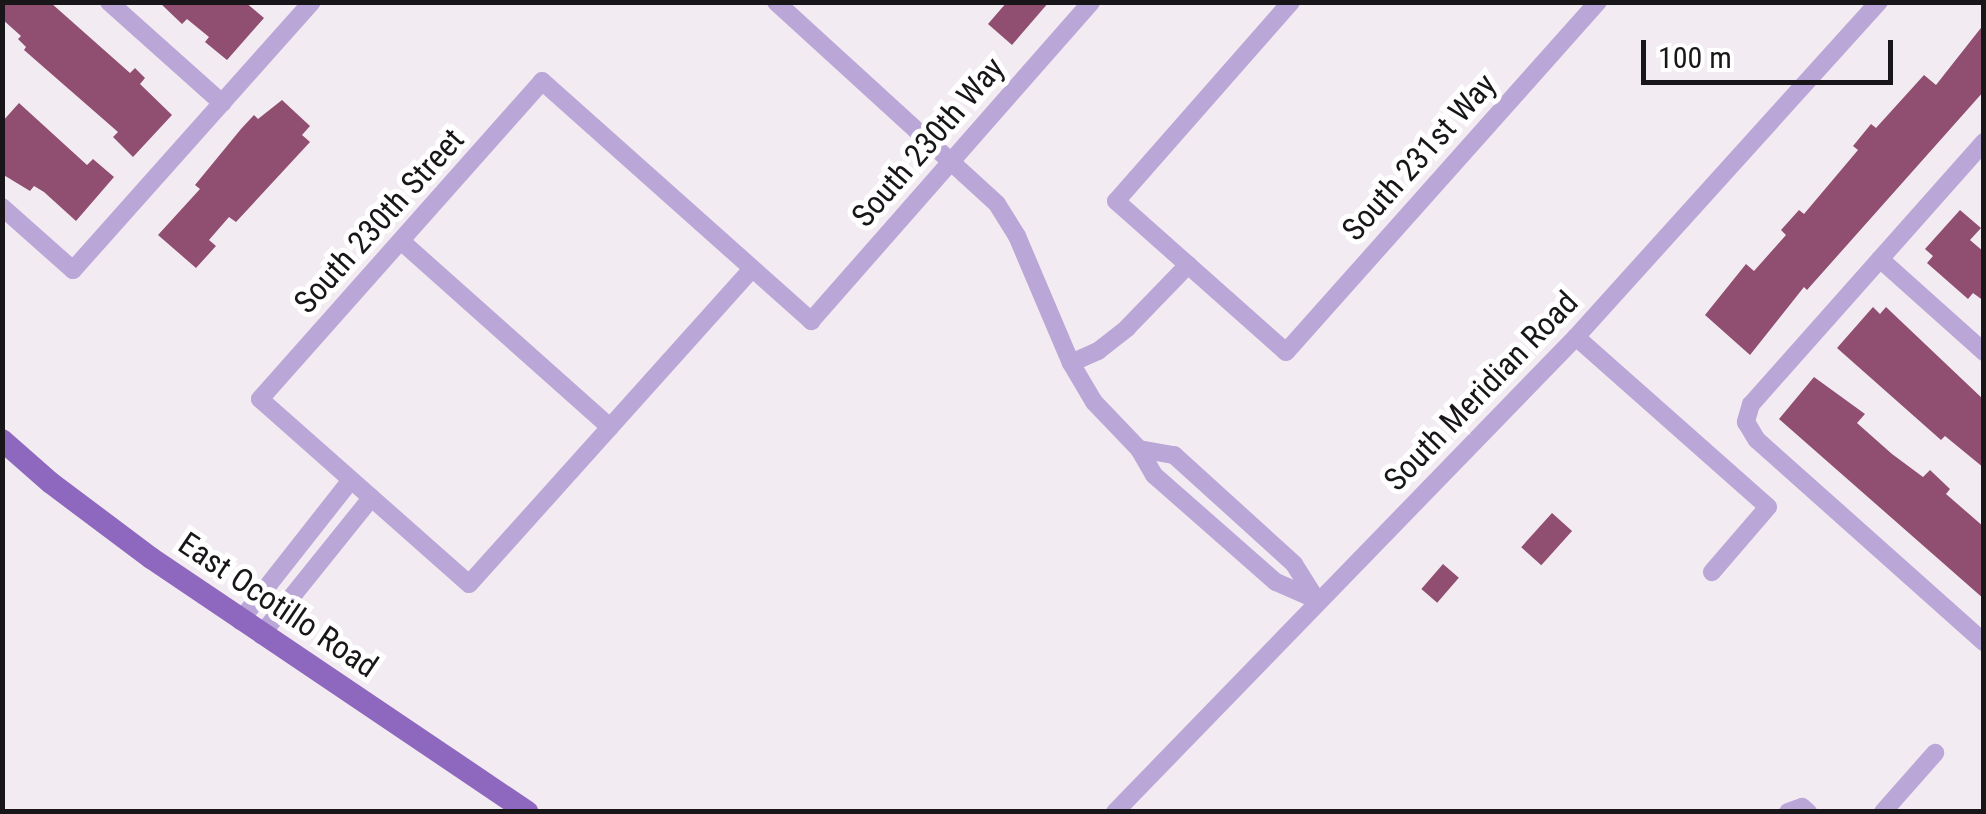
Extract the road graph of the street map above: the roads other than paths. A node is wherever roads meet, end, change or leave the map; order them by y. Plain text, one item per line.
1 (109, 2) edge
2 (312, 2) edge
3 (776, 2) edge
4 (1091, 2) edge
5 (1291, 2) edge
6 (1598, 2) edge
7 (1879, 2) edge
8 (222, 103) junction
9 (1984, 142) edge
10 (952, 160) junction
11 (2, 207) edge
12 (400, 241) junction
13 (1880, 259) junction
14 (1188, 265) junction
15 (751, 270) junction
16 (1576, 337) junction
17 (1984, 352) edge
18 (1072, 363) junction
19 (610, 427) junction
20 (2, 440) edge
21 (1138, 448) junction
22 (351, 480) junction
23 (371, 498) junction
24 (1712, 572) dead end
25 (1317, 600) junction
26 (240, 621) junction
27 (262, 635) junction
28 (1984, 642) edge
29 (1934, 753) dead end
30 (527, 812) edge
31 (1114, 812) edge
32 (1788, 812) edge
33 (1808, 812) edge
34 (1882, 812) edge

1 - 8 street
2 - 8 street
3 - 10 street
4 - 10 street, South 230th Way
5 - 14 street
6 - 14 street, South 231st Way
7 - 16 street, South Meridian Road
8 - 11 street
9 - 13 street
10 - 15 street, South 230th Way
10 - 18 street
12 - 15 street, South 230th Street
12 - 19 street
12 - 22 street, South 230th Street
13 - 17 street
13 - 28 street
14 - 18 street
15 - 19 street
16 - 24 street
16 - 25 street, South Meridian Road
18 - 21 street
19 - 23 street
20 - 26 main road, East Ocotillo Road
21 - 25 street
21 - 25 street
22 - 23 street
22 - 26 street
23 - 27 street
25 - 31 street, South Meridian Road
26 - 27 main road, East Ocotillo Road
27 - 30 main road, East Ocotillo Road
29 - 34 street
32 - 33 street

